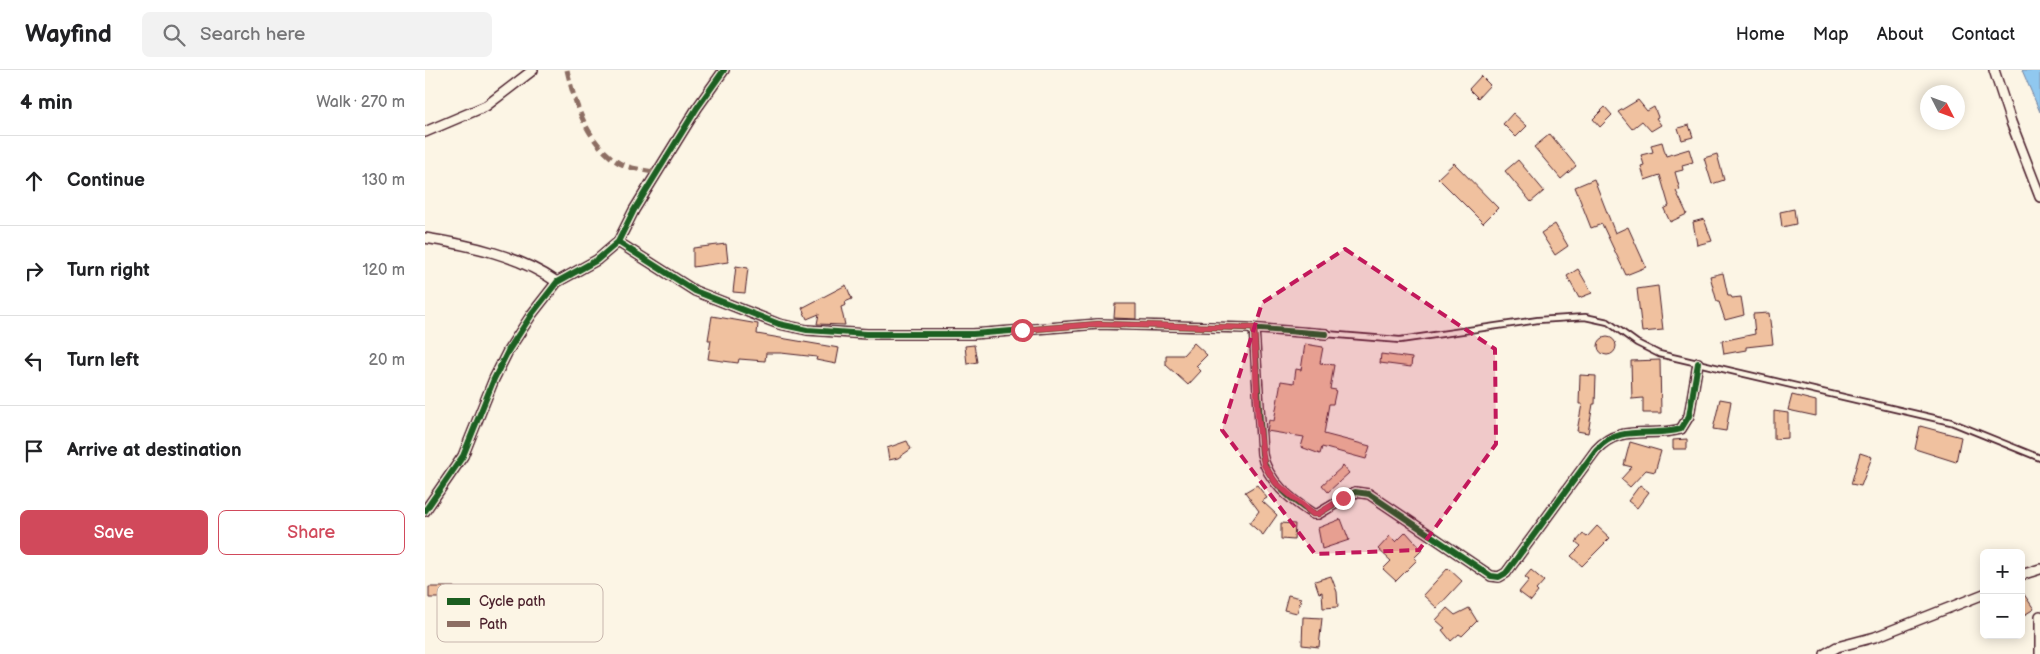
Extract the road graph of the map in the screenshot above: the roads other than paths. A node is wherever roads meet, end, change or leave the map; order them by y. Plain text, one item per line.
1 (533, 70) edge
2 (723, 70) edge
3 (1994, 70) edge
4 (425, 132) edge
5 (2040, 196) edge
6 (425, 238) edge
7 (618, 242) junction
8 (557, 282) junction
9 (1254, 328) junction
10 (1326, 334) joint
11 (1699, 363) junction
12 (2040, 458) edge
13 (425, 511) edge
14 (2040, 569) edge
15 (2025, 574) edge
16 (1980, 596) edge
17 (2040, 616) edge
18 (1825, 654) edge
19 (2040, 654) edge

1 - 4 street
2 - 7 street
3 - 5 street
6 - 8 street
7 - 8 street
7 - 9 street
8 - 13 street
9 - 10 street
9 - 11 street
10 - 11 lane
11 - 12 lane
14 - 15 street
16 - 18 street
17 - 19 street

